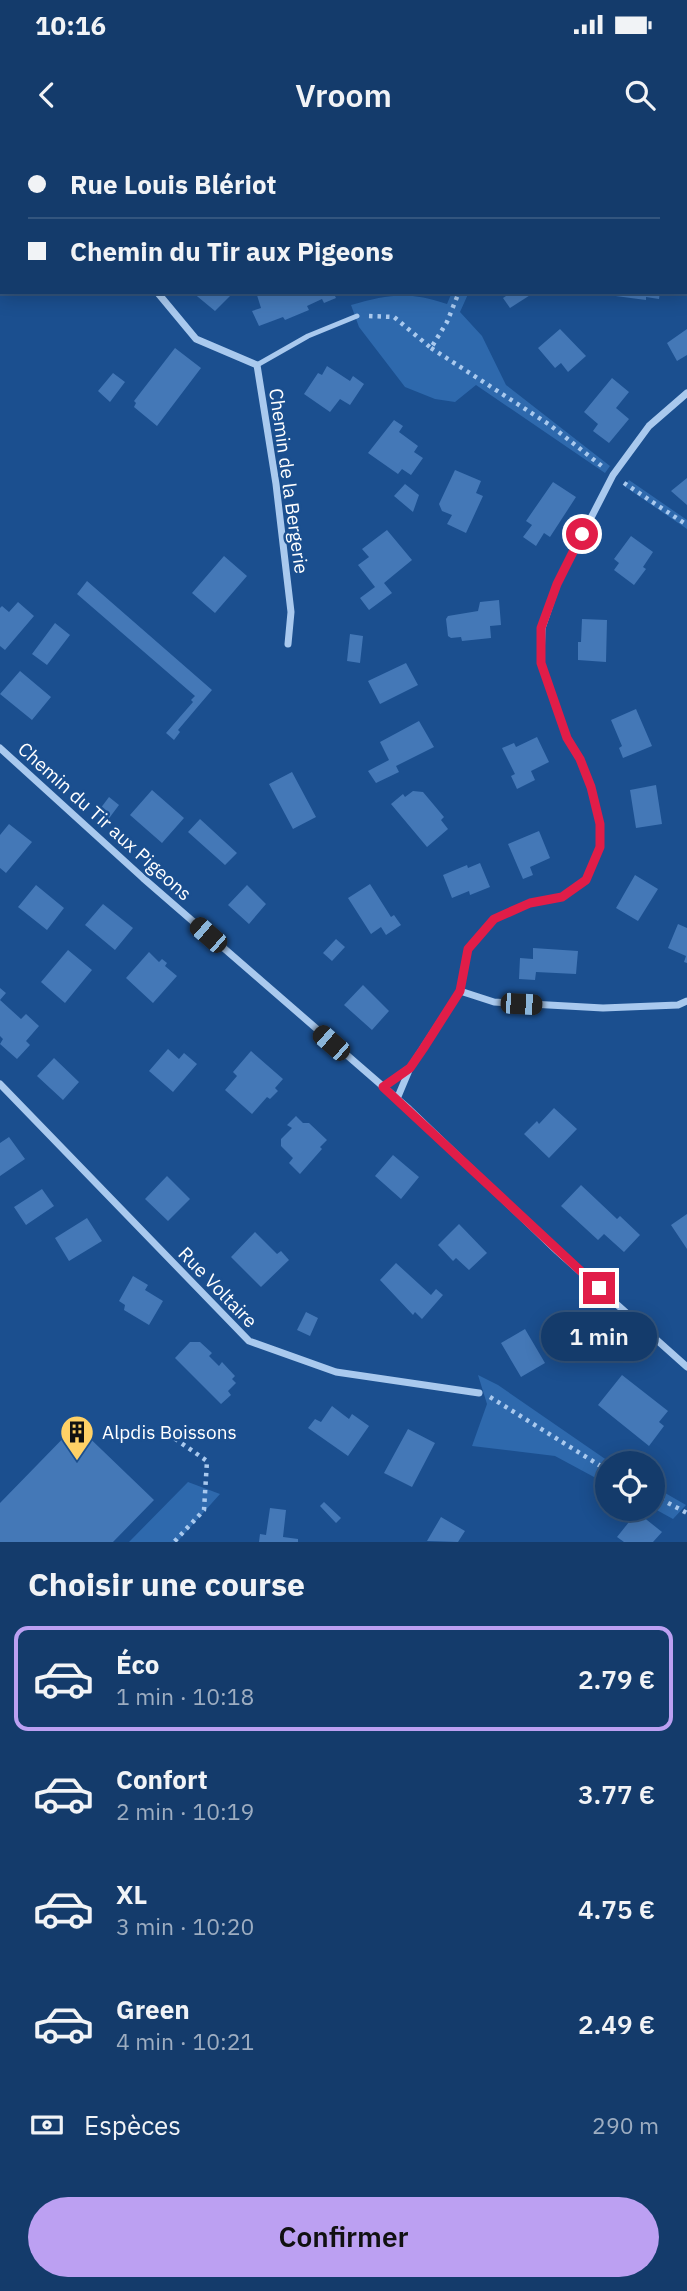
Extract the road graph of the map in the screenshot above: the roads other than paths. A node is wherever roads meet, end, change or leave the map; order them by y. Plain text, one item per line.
1 (159, 294) edge
2 (357, 316) road end
3 (257, 365) junction
4 (687, 393) edge
5 (288, 643) dead end
6 (0, 748) edge
7 (460, 991) junction
8 (687, 1001) edge
9 (410, 1068) junction
10 (0, 1084) edge
11 (383, 1087) junction
12 (397, 1099) junction
13 (687, 1367) edge
14 (479, 1393) road end

1 - 3 street, Chemin de la Bergerie
2 - 3 lane
3 - 5 street, Chemin de la Bergerie
4 - 7 street
6 - 11 street, Chemin du Tir aux Pigeons
7 - 8 street
7 - 9 street
9 - 11 street
9 - 12 street
10 - 14 street, Rue Voltaire
11 - 12 street, Chemin du Tir aux Pigeons
12 - 13 street, Chemin du Tir aux Pigeons

